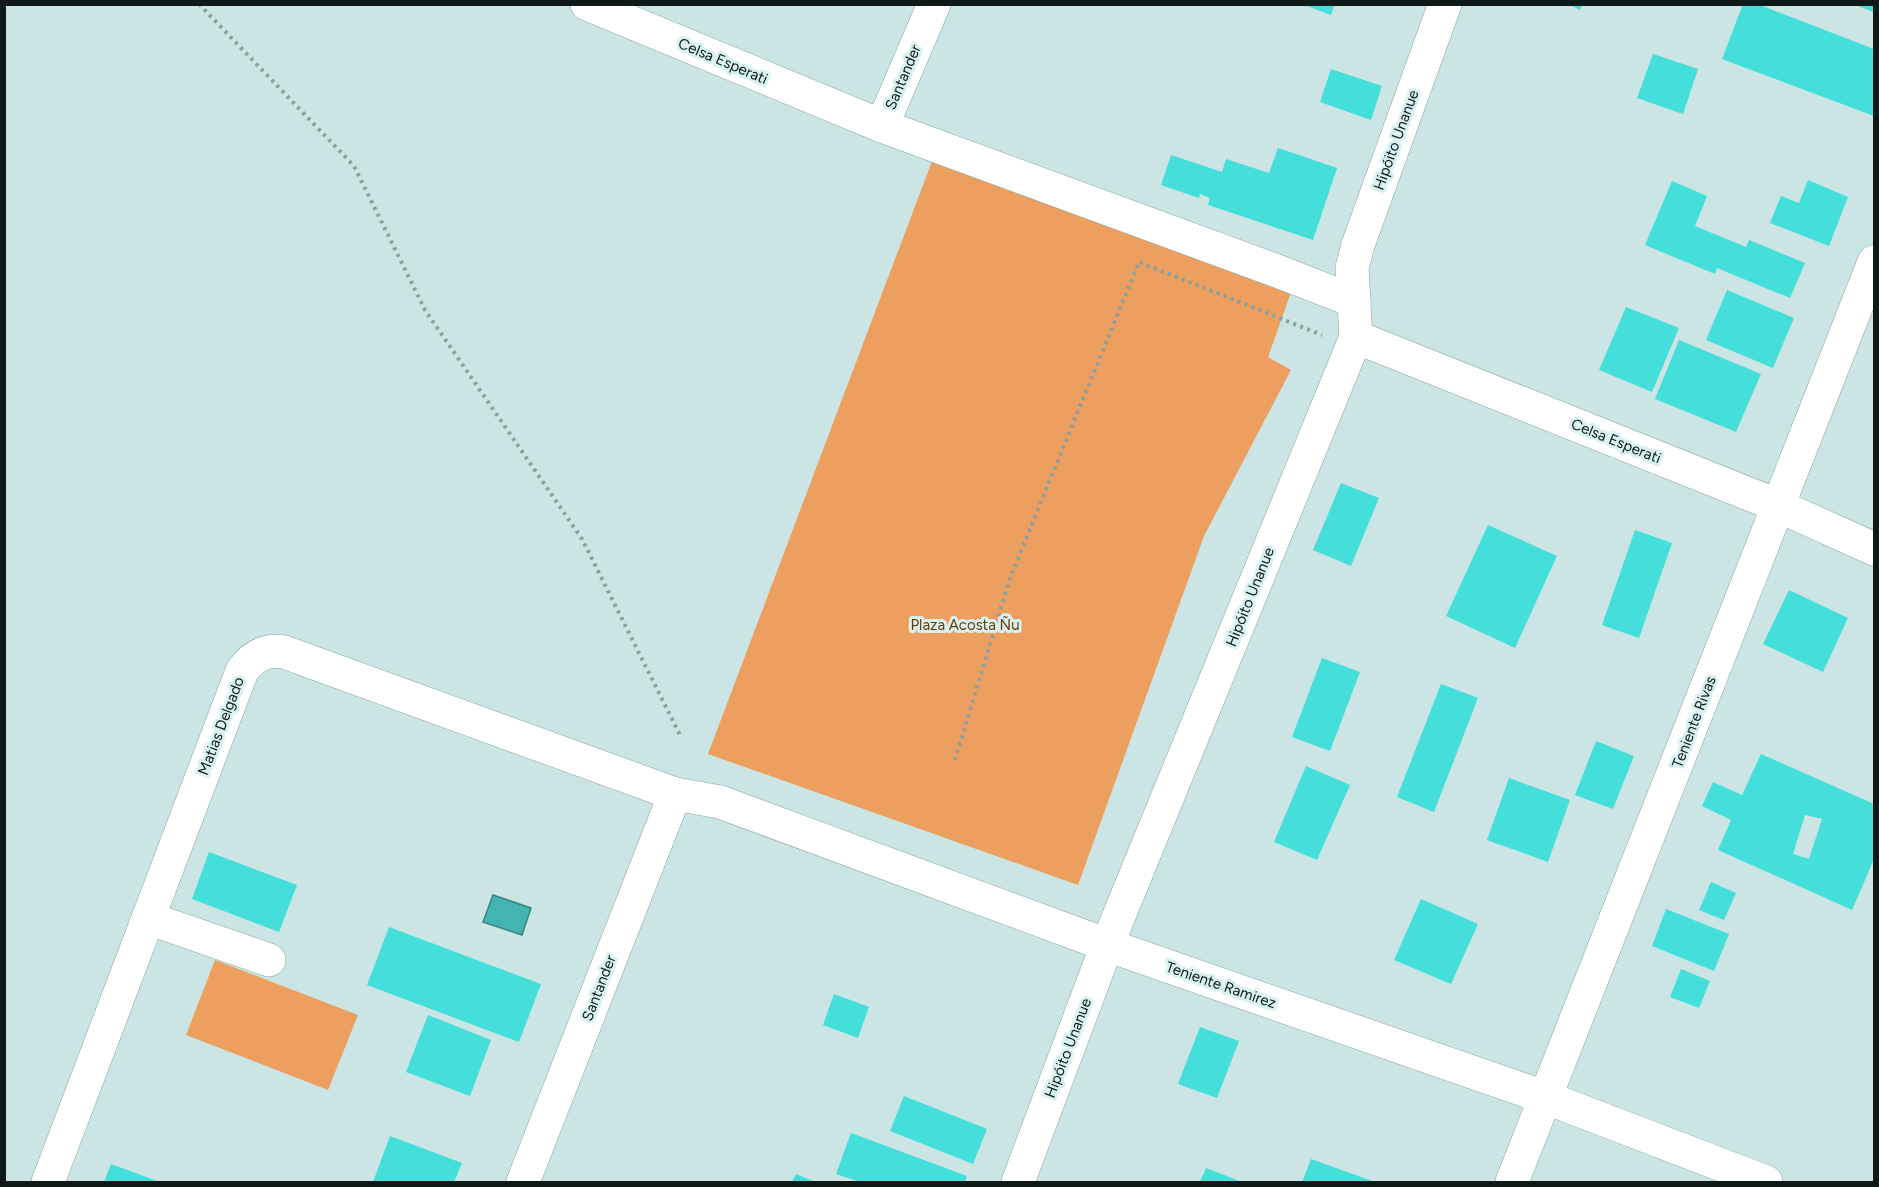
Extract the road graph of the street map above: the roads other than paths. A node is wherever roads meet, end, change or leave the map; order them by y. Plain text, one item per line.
1 (587, 4) edge
2 (934, 4) edge
3 (1446, 4) edge
4 (871, 122) junction
5 (1875, 262) edge
6 (1354, 301) junction
7 (1356, 337) junction
8 (1779, 506) junction
9 (1875, 549) edge
10 (675, 794) junction
11 (148, 918) junction
12 (1107, 945) junction
13 (269, 960) dead end
14 (1547, 1098) junction
15 (48, 1182) edge
16 (523, 1182) edge
17 (1018, 1182) edge
18 (1512, 1182) edge
19 (1766, 1182) edge

1 - 4 street, Celsa Esperati
2 - 4 street, Santander
3 - 6 street, Hipóito Unanue
4 - 6 street, Celsa Esperati
5 - 8 street, Teniente Rivas
6 - 7 street, Hipóito Unanue
7 - 8 street, Celsa Esperati
7 - 12 street, Hipóito Unanue
8 - 9 street, Celsa Esperati
8 - 14 street, Teniente Rivas
10 - 11 street, Matias Delgado
10 - 12 street, Teniente Ramirez
10 - 16 street, Santander
11 - 13 street
11 - 15 street, Matias Delgado
12 - 14 street, Teniente Ramirez
12 - 17 street, Hipóito Unanue
14 - 18 street, Teniente Rivas
14 - 19 street, Teniente Ramirez

